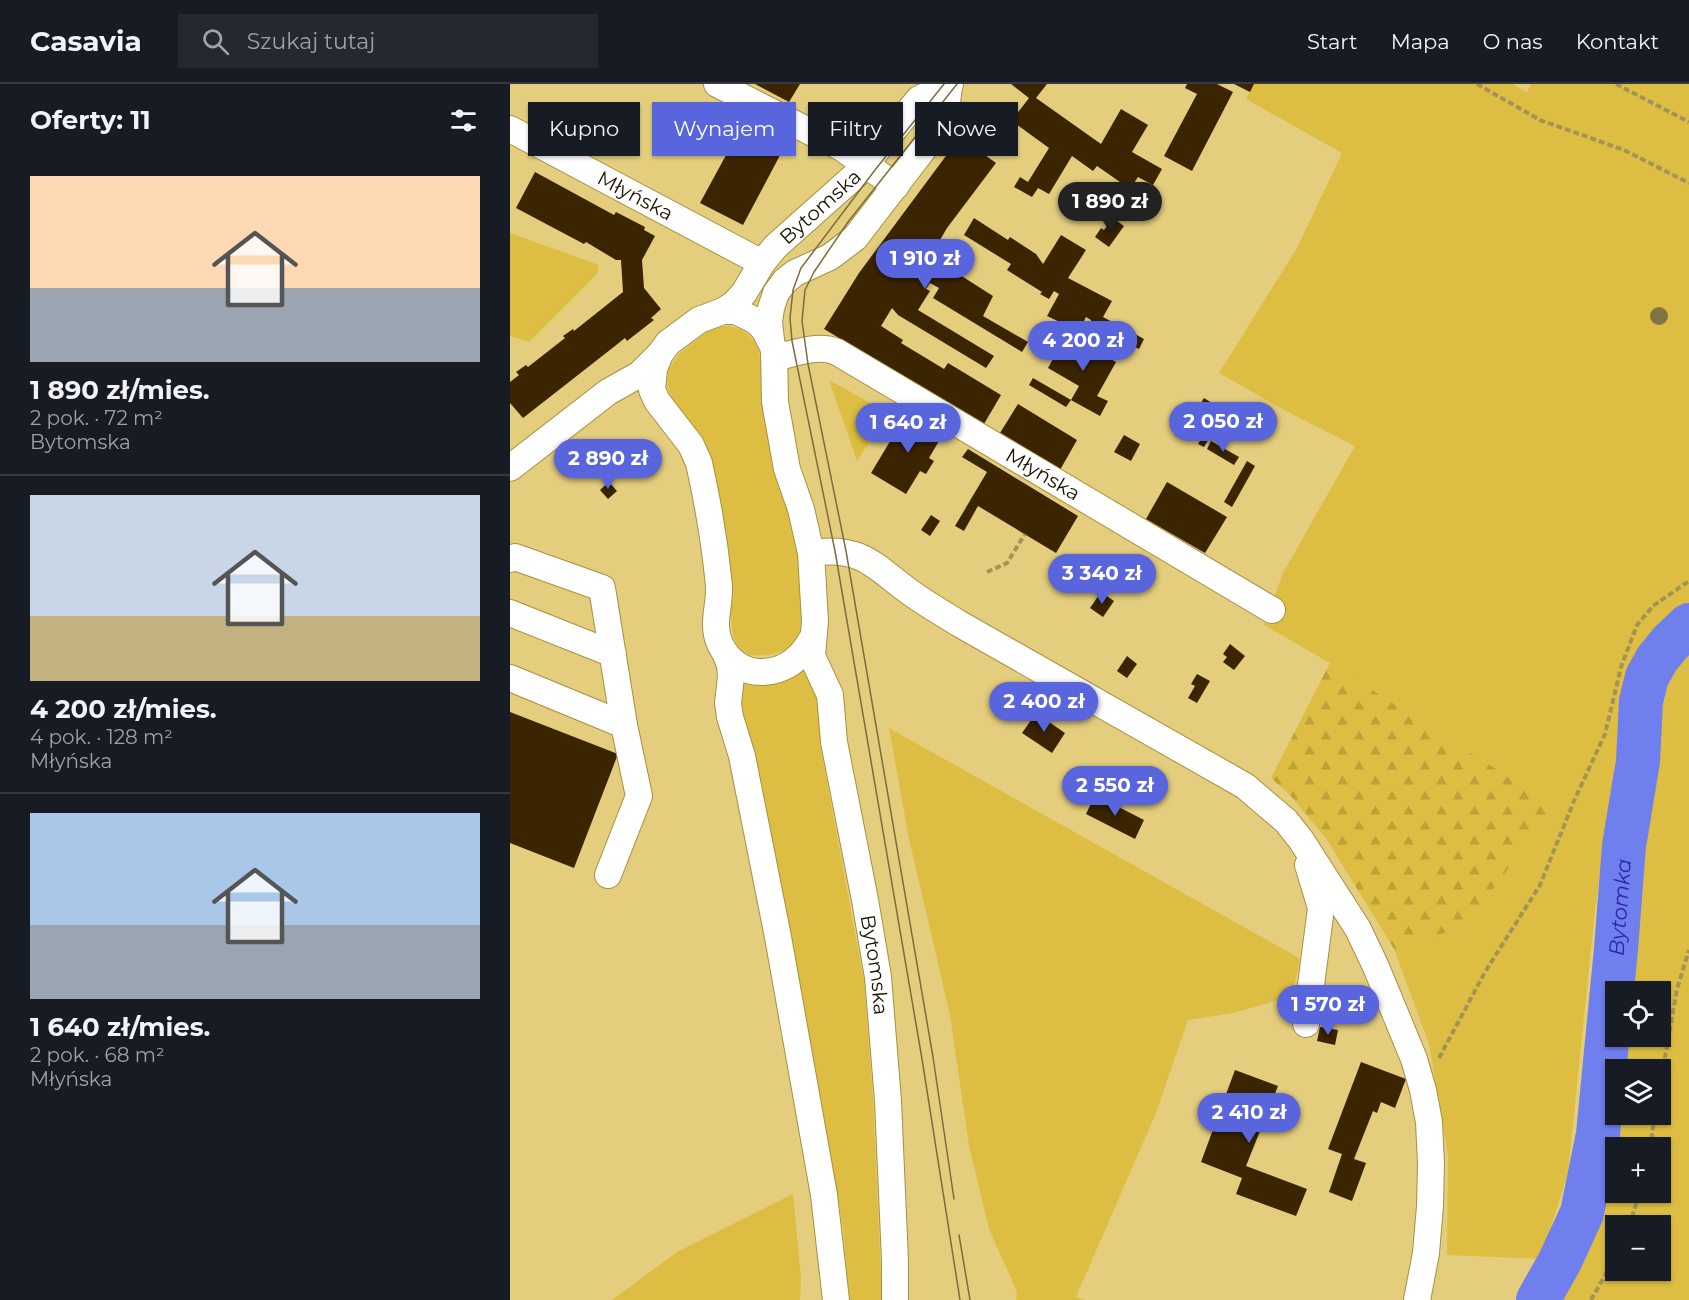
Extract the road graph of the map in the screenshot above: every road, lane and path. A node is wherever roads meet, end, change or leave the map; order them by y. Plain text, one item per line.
1 (717, 84) edge
2 (1477, 84) edge
3 (1616, 84) edge
4 (950, 85) edge
5 (1689, 122) edge
6 (510, 129) edge
7 (866, 164) junction
8 (1689, 183) edge
9 (896, 186) junction
10 (762, 263) junction
11 (723, 311) junction
12 (773, 349) junction
13 (660, 354) junction
14 (593, 405) junction
15 (665, 412) junction
16 (511, 465) edge
17 (1025, 534) dead end
18 (811, 553) junction
19 (510, 559) edge
20 (987, 573) dead end
21 (1689, 581) edge
22 (1272, 610) dead end
23 (510, 613) edge
24 (813, 637) junction
25 (613, 654) junction
26 (726, 655) junction
27 (510, 678) edge
28 (624, 724) junction
29 (1301, 840) junction
30 (608, 875) dead end
31 (1689, 950) edge
32 (1306, 1023) dead end
33 (1665, 1059) edge
34 (1423, 1090) junction
35 (1605, 1275) edge
36 (836, 1300) edge
37 (895, 1300) edge
38 (1417, 1300) edge
39 (1591, 1300) edge

1 - 7 street
2 - 8 path
3 - 5 path
4 - 7 street, Bytomska
4 - 9 street, Bytomska
6 - 10 street, Młyńska
7 - 9 street
7 - 10 street, Bytomska
9 - 12 street, Bytomska
10 - 11 street, Bytomska
11 - 12 street
11 - 13 street, Bytomska
12 - 18 street, Bytomska
12 - 22 street, Młyńska
13 - 14 street, Bytomska
13 - 15 street
14 - 15 street
14 - 16 street, Bytomska
15 - 26 street
17 - 20 path
18 - 24 street, Bytomska
18 - 29 street
19 - 25 street
21 - 34 path
23 - 25 street
24 - 26 street
24 - 37 street, Bytomska
25 - 28 street
26 - 36 street
27 - 28 street
28 - 30 street
29 - 32 street
29 - 34 street
31 - 33 path
34 - 38 street
35 - 39 path

